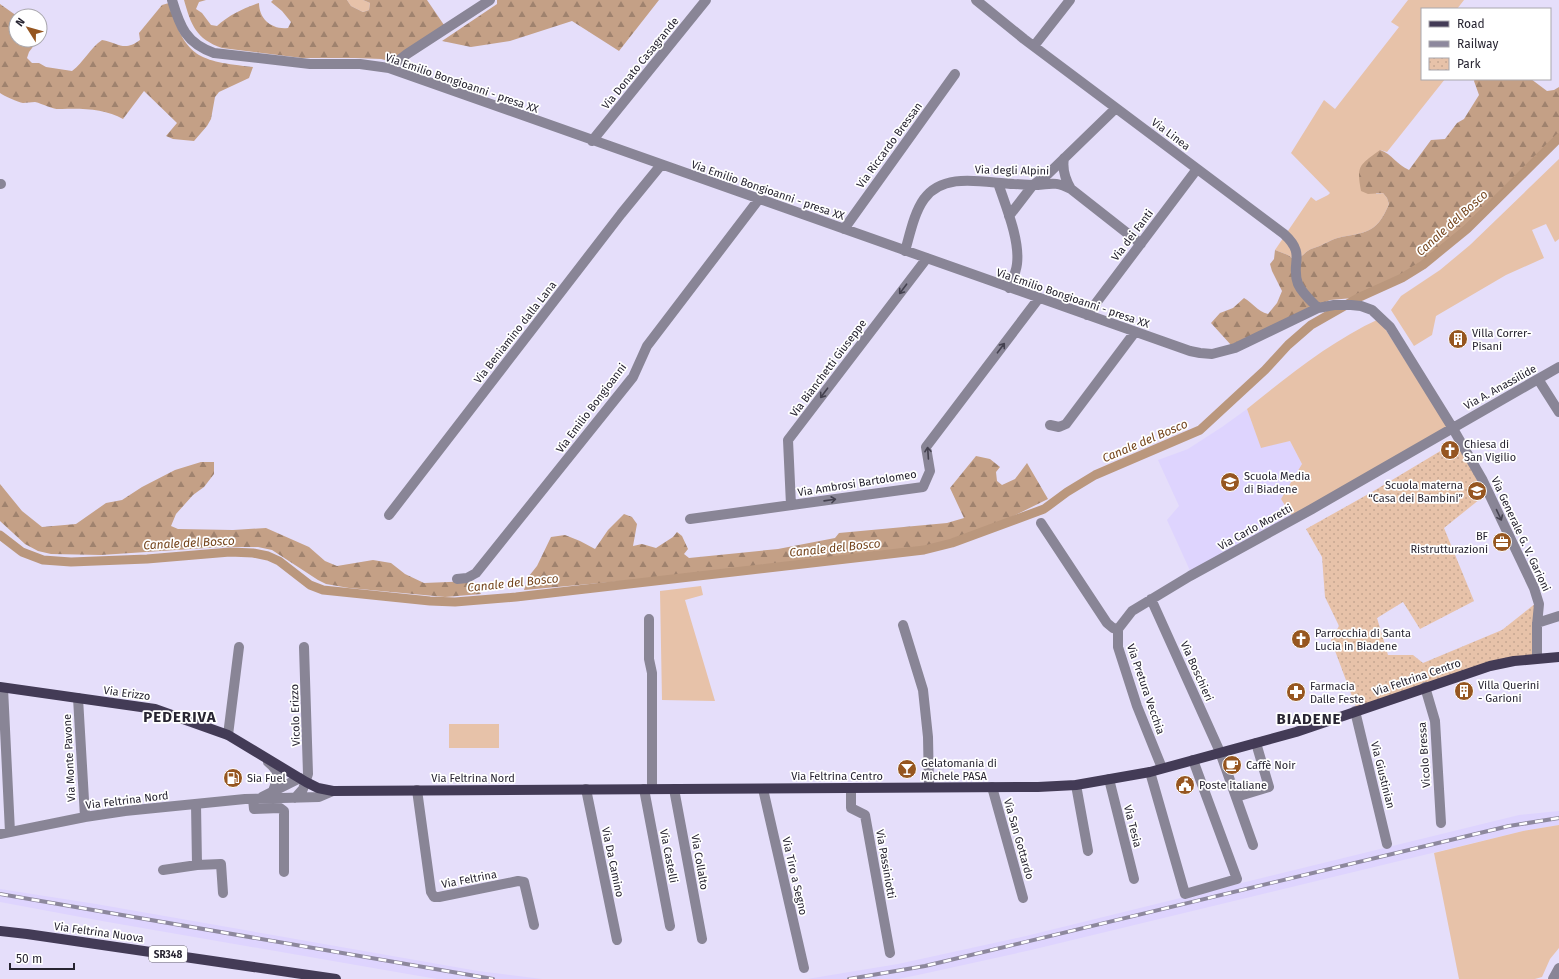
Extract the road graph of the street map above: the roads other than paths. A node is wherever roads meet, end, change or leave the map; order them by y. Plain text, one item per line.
1 (172, 0) edge
2 (490, 0) edge
3 (706, 0) edge
4 (976, 0) edge
5 (1070, 0) edge
6 (1034, 46) junction
7 (389, 68) junction
8 (955, 74) dead end
9 (1116, 108) junction
10 (592, 141) junction
11 (1064, 158) junction
12 (662, 165) junction
13 (1197, 169) junction
14 (998, 184) junction
15 (1033, 185) junction
16 (1071, 189) junction
17 (759, 200) junction
18 (1009, 216) junction
19 (844, 229) junction
20 (1141, 244) junction
21 (905, 251) junction
22 (927, 258) junction
23 (1009, 288) junction
24 (1038, 298) junction
25 (1318, 308) junction
26 (1372, 310) joint
27 (1087, 315) junction
28 (1135, 332) junction
29 (1559, 367) edge
30 (1538, 379) junction
31 (1559, 412) edge
32 (1050, 425) dead end
33 (1452, 427) junction
34 (791, 505) junction
35 (389, 515) dead end
36 (690, 519) dead end
37 (1041, 523) dead end
38 (458, 579) dead end
39 (1152, 599) junction
40 (1559, 616) edge
41 (649, 618) dead end
42 (1537, 623) junction
43 (903, 625) dead end
44 (1118, 629) junction
45 (239, 647) dead end
46 (304, 647) dead end
47 (1559, 657) edge
48 (1537, 658) junction
49 (1, 687) edge
50 (1425, 687) junction
51 (78, 698) junction
52 (1355, 711) junction
53 (228, 735) junction
54 (1256, 743) junction
55 (1220, 752) junction
56 (261, 755) junction
57 (1193, 760) junction
58 (1162, 768) junction
59 (1150, 772) junction
60 (1109, 779) junction
61 (303, 780) junction
62 (1076, 785) junction
63 (929, 787) junction
64 (992, 787) junction
65 (763, 788) junction
66 (851, 788) junction
67 (586, 789) junction
68 (648, 789) junction
69 (674, 789) junction
70 (417, 790) junction
71 (273, 791) junction
72 (332, 791) junction
73 (1236, 797) junction
74 (296, 798) junction
75 (256, 799) junction
76 (196, 804) junction
77 (85, 817) junction
78 (1441, 822) dead end
79 (10, 832) junction
80 (0, 834) edge
81 (1387, 844) dead end
82 (1253, 845) dead end
83 (1088, 851) dead end
84 (197, 865) junction
85 (163, 870) dead end
86 (284, 872) dead end
87 (1134, 879) dead end
88 (223, 893) dead end
89 (1023, 898) dead end
90 (534, 926) dead end
91 (670, 926) dead end
92 (0, 932) edge
93 (702, 939) dead end
94 (617, 940) dead end
95 (890, 953) dead end
96 (804, 968) dead end
97 (1559, 968) edge
98 (336, 979) edge
99 (1553, 979) edge

1 - 7 street, Via Emilio Bongioanni - presa XX
2 - 7 street
3 - 10 street, Via Donato Casagrande
4 - 6 street, Via Linea
5 - 6 street
6 - 9 street, Via Linea
7 - 10 street, Via Emilio Bongioanni - presa XX
8 - 19 street, Via Riccardo Bressan
9 - 11 street
9 - 13 street, Via Linea
10 - 12 street, Via Emilio Bongioanni - presa XX
11 - 15 street
11 - 16 street
12 - 17 street, Via Emilio Bongioanni - presa XX
12 - 35 street, Via Beniamino dalla Lana
13 - 20 street, Via dei Fanti
13 - 25 street, Via Linea
14 - 15 street, Via degli Alpini
14 - 18 street
14 - 21 street, Via degli Alpini
15 - 16 street, Via degli Alpini
15 - 18 street
16 - 20 street, Via degli Alpini
17 - 19 street, Via Emilio Bongioanni - presa XX
17 - 38 street, Via Emilio Bongioanni
18 - 23 street
19 - 21 street, Via Emilio Bongioanni - presa XX
20 - 27 street, Via dei Fanti
21 - 22 street, Via Emilio Bongioanni - presa XX
22 - 23 street, Via Emilio Bongioanni - presa XX
22 -> 34 street, Via Bianchetti Giuseppe
23 - 24 street, Via Emilio Bongioanni - presa XX
24 - 27 street, Via Emilio Bongioanni - presa XX
34 -> 24 street, Via Ambrosi Bartolomeo
25 - 26 street, Via Emilio Bongioanni - presa XX
25 - 28 street, Via Emilio Bongioanni - presa XX
26 - 33 street, Via Generale G. V. Garioni
27 - 28 street, Via Emilio Bongioanni - presa XX
28 - 32 street
29 - 30 street, Via A. Anassilide
30 - 31 street
30 - 33 street, Via A. Anassilide
33 - 39 street, Via Carlo Moretti
33 -> 42 street, Via Generale G. V. Garioni
34 - 36 street, Via Ambrosi Bartolomeo
37 - 44 street
39 - 44 street, Via Carlo Moretti
39 - 55 street, Via Boschieri
40 - 42 street
41 - 68 street
42 - 48 street, Via Generale G. V. Garioni
43 - 63 street
44 - 58 street, Via Pretura Vecchia
45 - 53 street
46 - 61 street, Vicolo Erizzo
47 - 48 main road, Via Feltrina Centro
48 - 50 main road, Via Feltrina Centro
49 - 51 main road, Via Erizzo
49 - 79 street
50 - 52 main road, Via Feltrina Centro
50 - 78 street, Vicolo Bressa
51 - 53 main road, Via Erizzo
51 - 77 street, Via Monte Pavone
52 - 54 main road, Via Feltrina Centro
52 - 81 street, Via Giustinian
53 - 56 main road, Via Erizzo
54 - 55 main road, Via Feltrina Centro
54 - 73 street
55 - 57 main road, Via Feltrina Centro
55 - 73 street
56 - 61 main road, Via Erizzo
56 - 71 street
57 - 58 main road, Via Feltrina Centro
57 - 59 street
58 - 59 main road, Via Feltrina Centro
59 - 60 main road, Via Feltrina Centro
60 - 62 main road, Via Feltrina Centro
60 - 87 street, Via Tesia
61 - 71 street, Via Feltrina Nord
61 - 72 main road
61 - 74 street
62 - 64 main road, Via Feltrina Centro
62 - 83 street
63 - 64 main road, Via Feltrina Centro
63 - 66 main road, Via Feltrina Centro
64 - 89 street, Via San Gottardo
65 - 66 main road, Via Feltrina Centro
65 - 69 main road, Via Feltrina Nord
65 - 96 street, Via Tiro a Segno
66 - 95 street, Via Passiniotti
67 - 68 main road, Via Feltrina Nord
67 - 70 main road, Via Feltrina Nord
67 - 94 street, Via Da Camino
68 - 69 main road, Via Feltrina Nord
68 - 91 street, Via Castelli
69 - 93 street, Via Collalto
70 - 72 main road, Via Feltrina Nord
70 - 90 street, Via Feltrina
71 - 75 street, Via Feltrina Nord
72 - 74 street, Via Feltrina Nord
73 - 82 street
74 - 75 street, Via Feltrina Nord
75 - 76 street, Via Feltrina Nord
75 - 86 street
76 - 77 street, Via Feltrina Nord
76 - 84 street
77 - 79 street, Via Feltrina Nord
79 - 80 street, Via Feltrina Nord
84 - 85 street
84 - 88 street
92 - 98 main road, Via Feltrina Nuova / SR348
97 - 99 street

